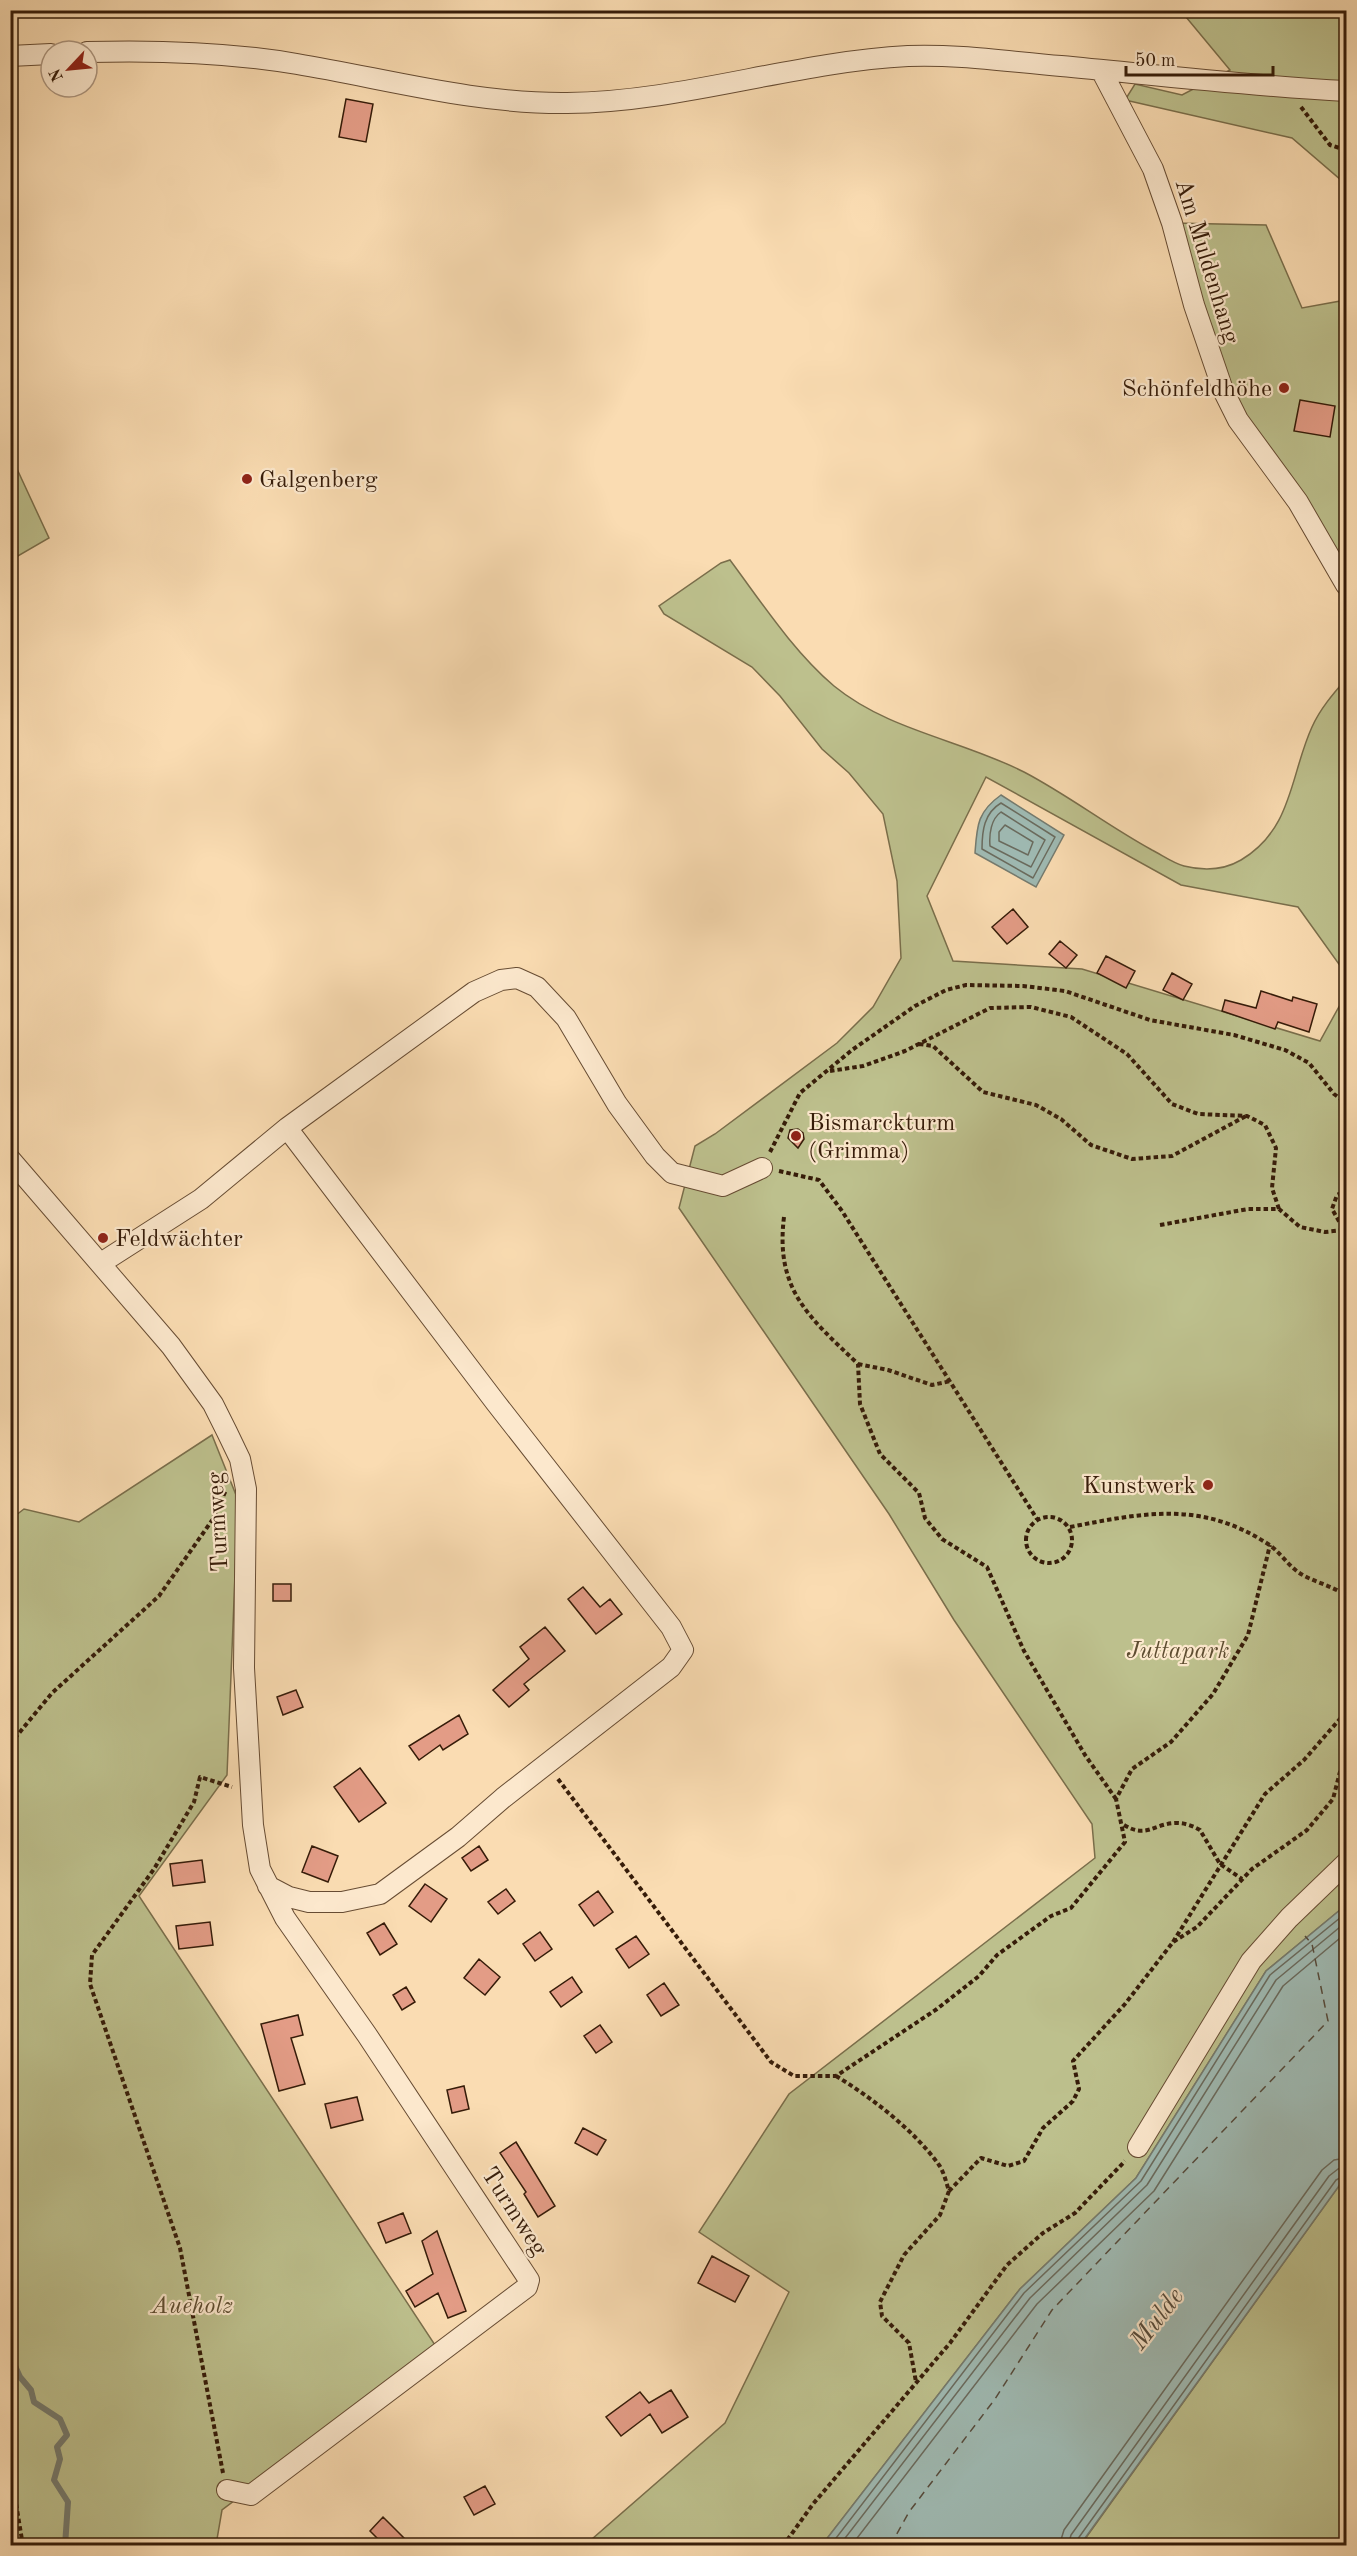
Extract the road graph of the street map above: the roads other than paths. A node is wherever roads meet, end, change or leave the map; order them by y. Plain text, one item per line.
1 (99, 52) edge
2 (39, 55) edge
3 (10, 56) edge
4 (1101, 70) junction
5 (1347, 91) edge
6 (1347, 585) edge
7 (286, 1128) junction
8 (10, 1159) edge
9 (762, 1168) road end
10 (101, 1263) junction
11 (1347, 1863) edge
12 (268, 1886) junction
13 (1138, 2147) road end
14 (226, 2490) road end

1 - 4 street
2 - 3 street
4 - 5 street
4 - 6 street, Am Muldenhang
7 - 9 street
7 - 10 street
7 - 12 street
8 - 10 street, Turmweg
10 - 12 street, Turmweg
11 - 13 street
12 - 14 street, Turmweg

